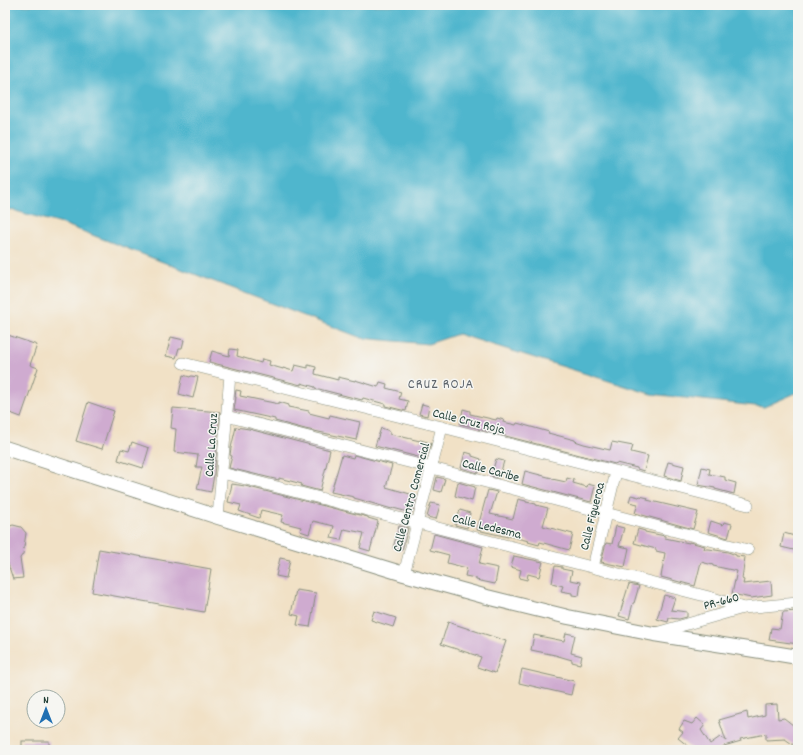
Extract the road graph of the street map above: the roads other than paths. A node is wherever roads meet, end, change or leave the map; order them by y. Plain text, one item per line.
1 (183, 363) dead end
2 (230, 375) junction
3 (226, 416) junction
4 (442, 427) junction
5 (5, 448) edge
6 (432, 468) junction
7 (616, 472) junction
8 (222, 473) junction
9 (748, 505) dead end
10 (606, 514) junction
11 (218, 517) junction
12 (418, 522) junction
13 (748, 550) dead end
14 (593, 566) junction
15 (404, 574) junction
16 (798, 603) edge
17 (743, 608) junction
18 (654, 634) junction
19 (798, 657) edge

1 - 2 street, Calle Cruz Roja
2 - 3 street, Calle La Cruz
2 - 4 street, Calle Cruz Roja
3 - 6 street, Calle Caribe
3 - 8 street, Calle La Cruz
4 - 6 street, Calle Centro Comercial
4 - 7 street, Calle Cruz Roja
5 - 11 main road
6 - 10 street, Calle Caribe
6 - 12 street, Calle Centro Comercial
7 - 9 street, Calle Cruz Roja
7 - 10 street, Calle Figueroa
8 - 11 street, Calle La Cruz
8 - 12 street, Calle Ledesma
10 - 13 street, Calle Caribe
10 - 14 street, Calle Figueroa
11 - 15 main road
12 - 14 street, Calle Ledesma
12 - 15 street, Calle Centro Comercial
14 - 17 street, Calle Ledesma
15 - 18 main road
16 - 17 street, PR-660 / PR-660
17 - 18 street, PR-660 / PR-660
18 - 19 main road

